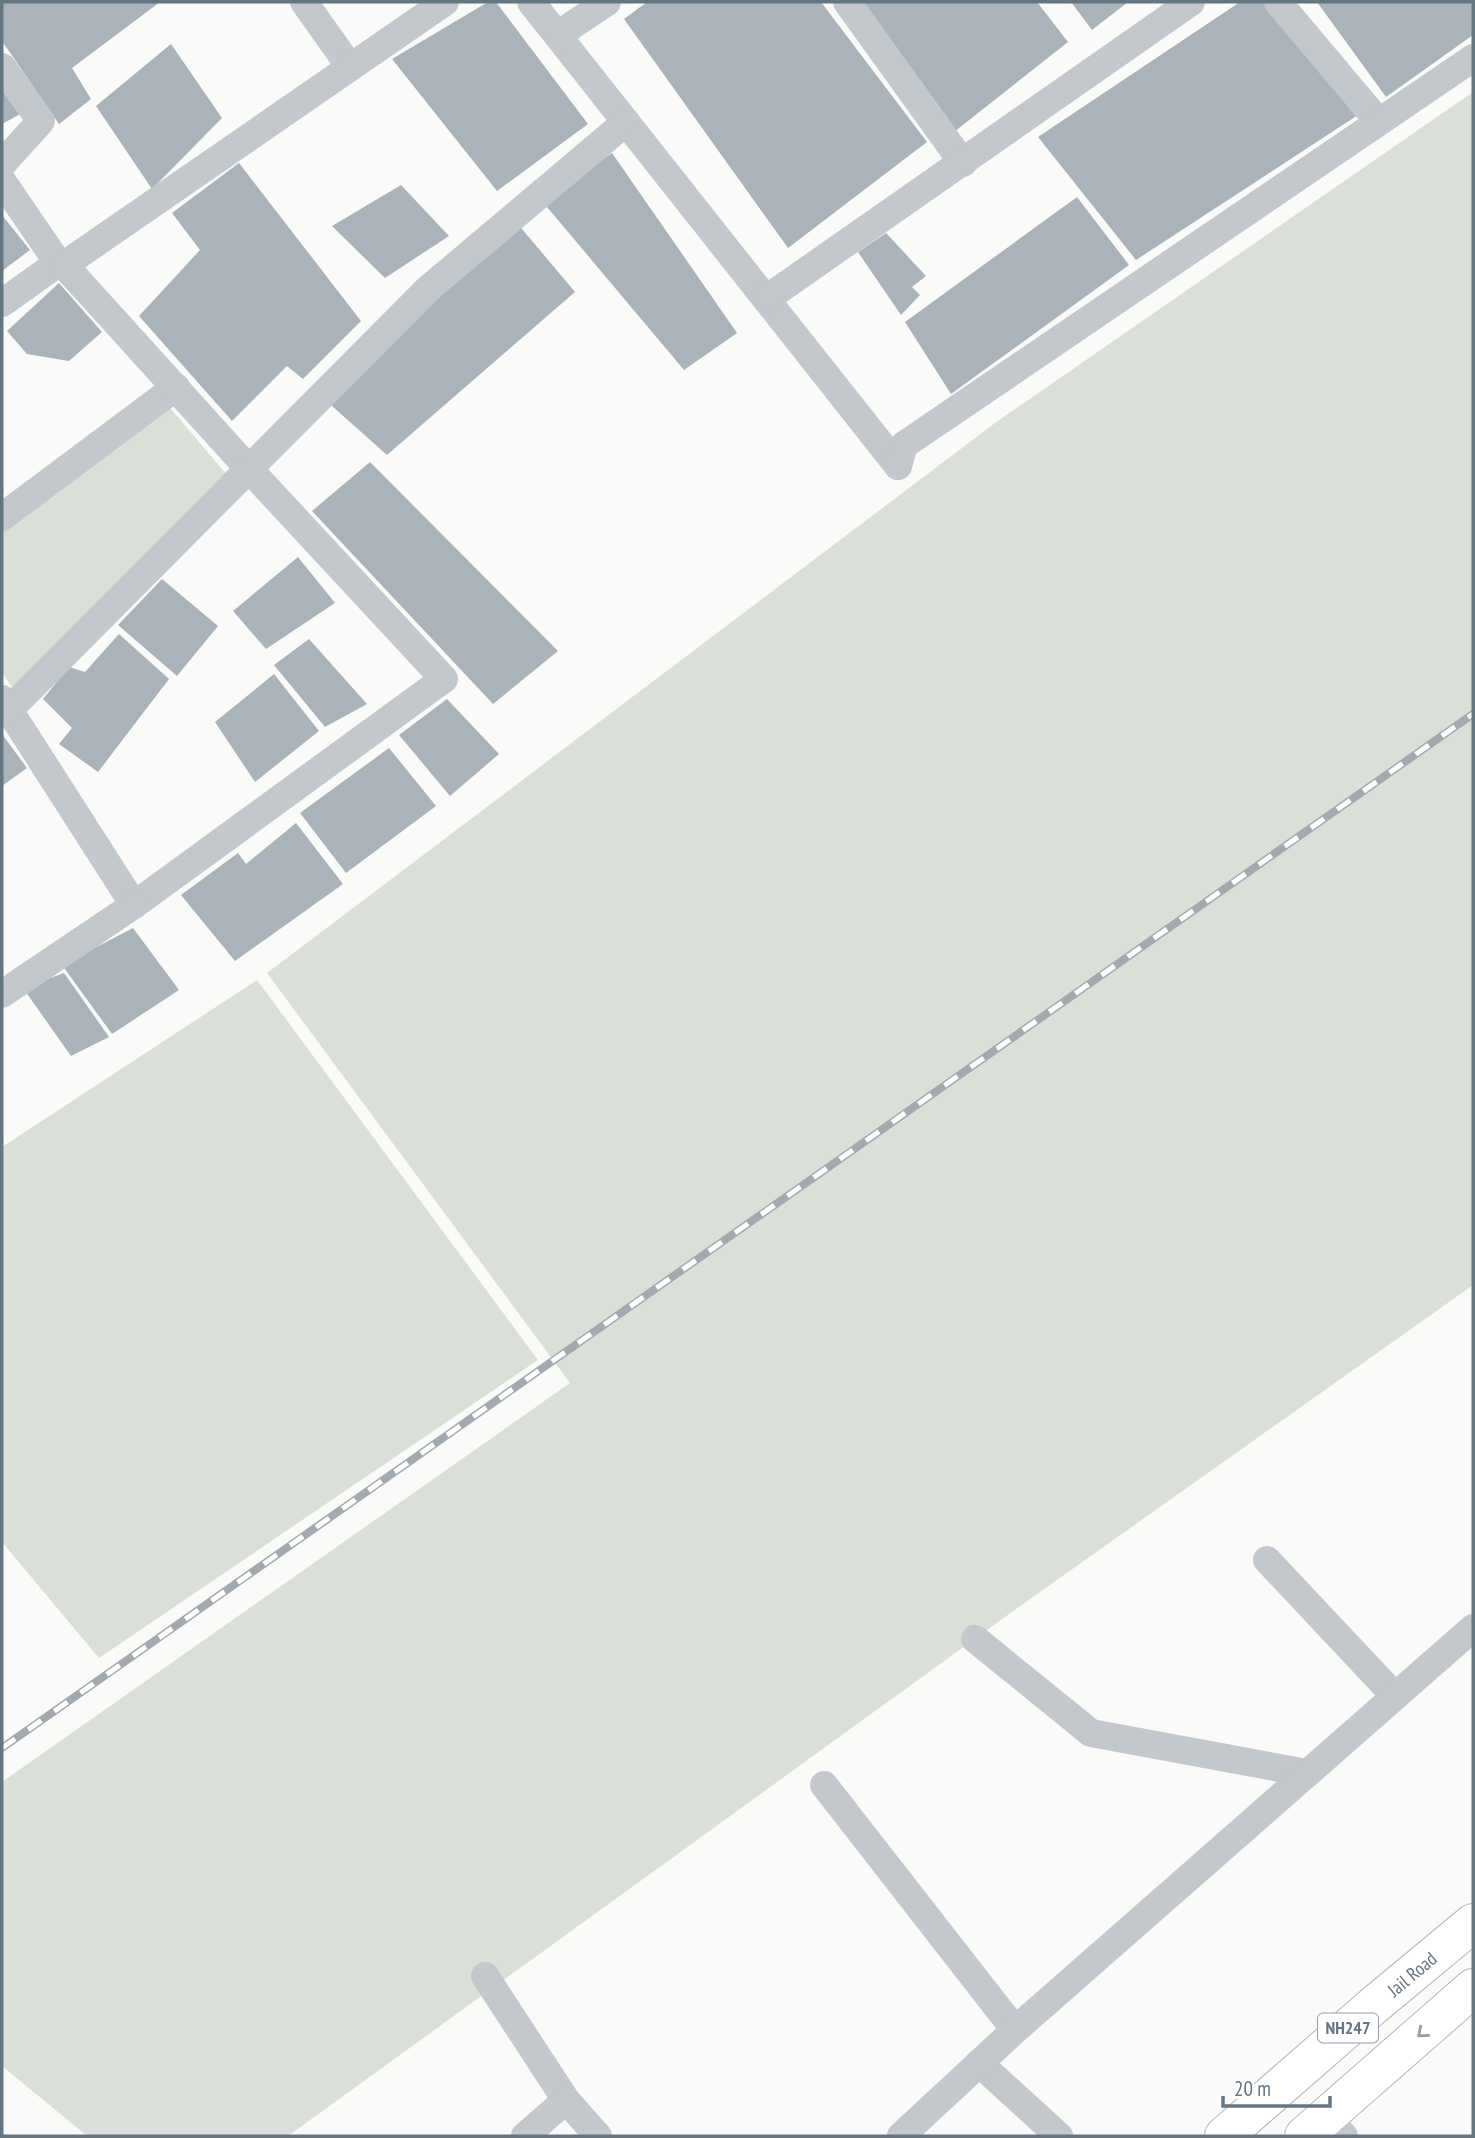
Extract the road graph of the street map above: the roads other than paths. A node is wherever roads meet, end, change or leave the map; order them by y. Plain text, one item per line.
1 (304, 2) edge
2 (444, 2) edge
3 (531, 2) edge
4 (607, 2) edge
5 (847, 2) edge
6 (1191, 2) edge
7 (1278, 2) edge
8 (560, 38) junction
9 (1473, 58) edge
10 (2, 67) edge
11 (350, 67) junction
12 (1377, 121) junction
13 (626, 122) junction
14 (963, 163) junction
15 (2, 164) edge
16 (2, 181) edge
17 (766, 299) junction
18 (2, 303) edge
19 (176, 387) junction
20 (249, 470) junction
21 (2, 517) edge
22 (5, 705) edge
23 (134, 905) junction
24 (2, 994) edge
25 (1267, 1560) dead end
26 (1473, 1628) edge
27 (975, 1639) dead end
28 (1395, 1696) junction
29 (1307, 1773) junction
30 (824, 1785) dead end
31 (1473, 1923) edge
32 (485, 1976) dead end
33 (1473, 1988) edge
34 (1015, 2030) junction
35 (979, 2063) junction
36 (566, 2100) junction
37 (1325, 2130) edge
38 (525, 2136) edge
39 (598, 2136) edge
40 (901, 2136) edge
41 (1059, 2136) edge
42 (1224, 2136) edge

1 - 11 street
2 - 11 street
3 - 8 street
4 - 8 street
5 - 14 street
6 - 14 street
7 - 12 street
8 - 13 street
9 - 12 street
10 - 15 street
11 - 19 street
12 - 17 street
13 - 17 street
13 - 20 street
14 - 17 street
16 - 18 street
19 - 20 street
19 - 21 street
20 - 22 street
20 - 23 street
22 - 23 street
23 - 24 street
25 - 28 street
26 - 28 street
27 - 29 street
28 - 29 street
29 - 34 street
30 - 34 street
31 - 42 highway, Jail Road / NH247
32 - 36 street
33 -> 37 highway, NH247
34 - 35 street
35 - 40 street
35 - 41 street
36 - 38 street
36 - 39 street

